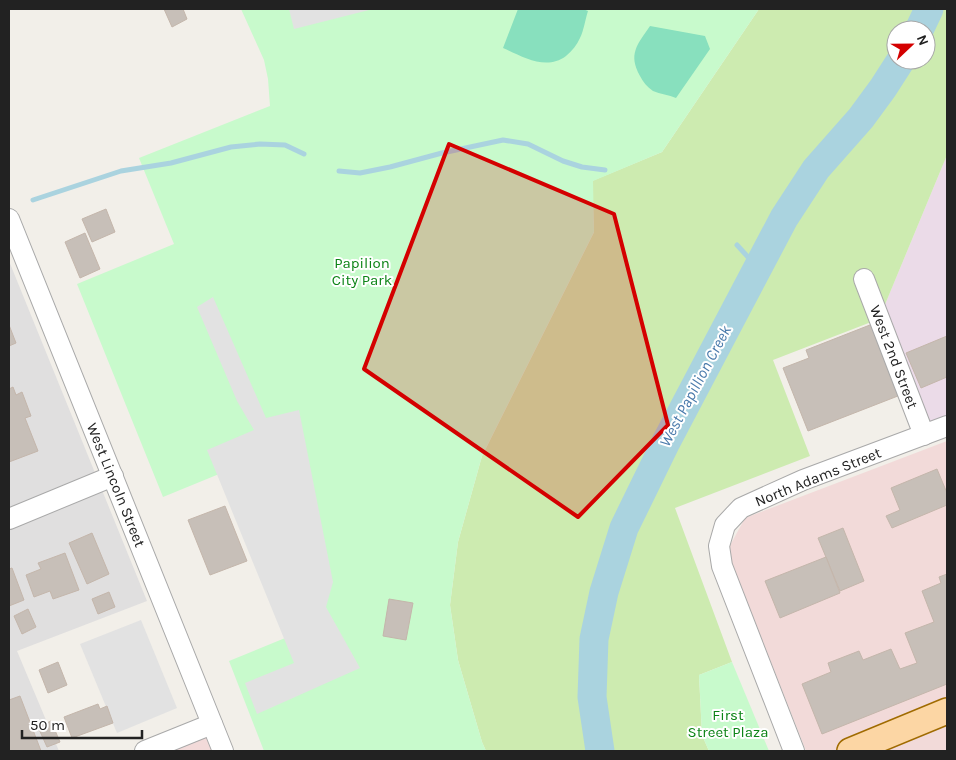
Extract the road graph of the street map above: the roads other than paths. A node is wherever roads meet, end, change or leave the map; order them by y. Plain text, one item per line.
1 (11, 232) edge
2 (864, 279) dead end
3 (947, 426) edge
4 (924, 435) junction
5 (113, 476) junction
6 (9, 519) edge
7 (947, 711) edge
8 (212, 724) junction
9 (145, 751) edge
10 (223, 751) edge
11 (794, 751) edge
12 (850, 751) edge

1 - 5 street, West Lincoln Street
2 - 4 street, West 2nd Street
3 - 4 street, North Adams Street
4 - 11 street, North Adams Street
5 - 6 street
5 - 8 street, West Lincoln Street
7 - 12 main road
8 - 9 street
8 - 10 street, West Lincoln Street

